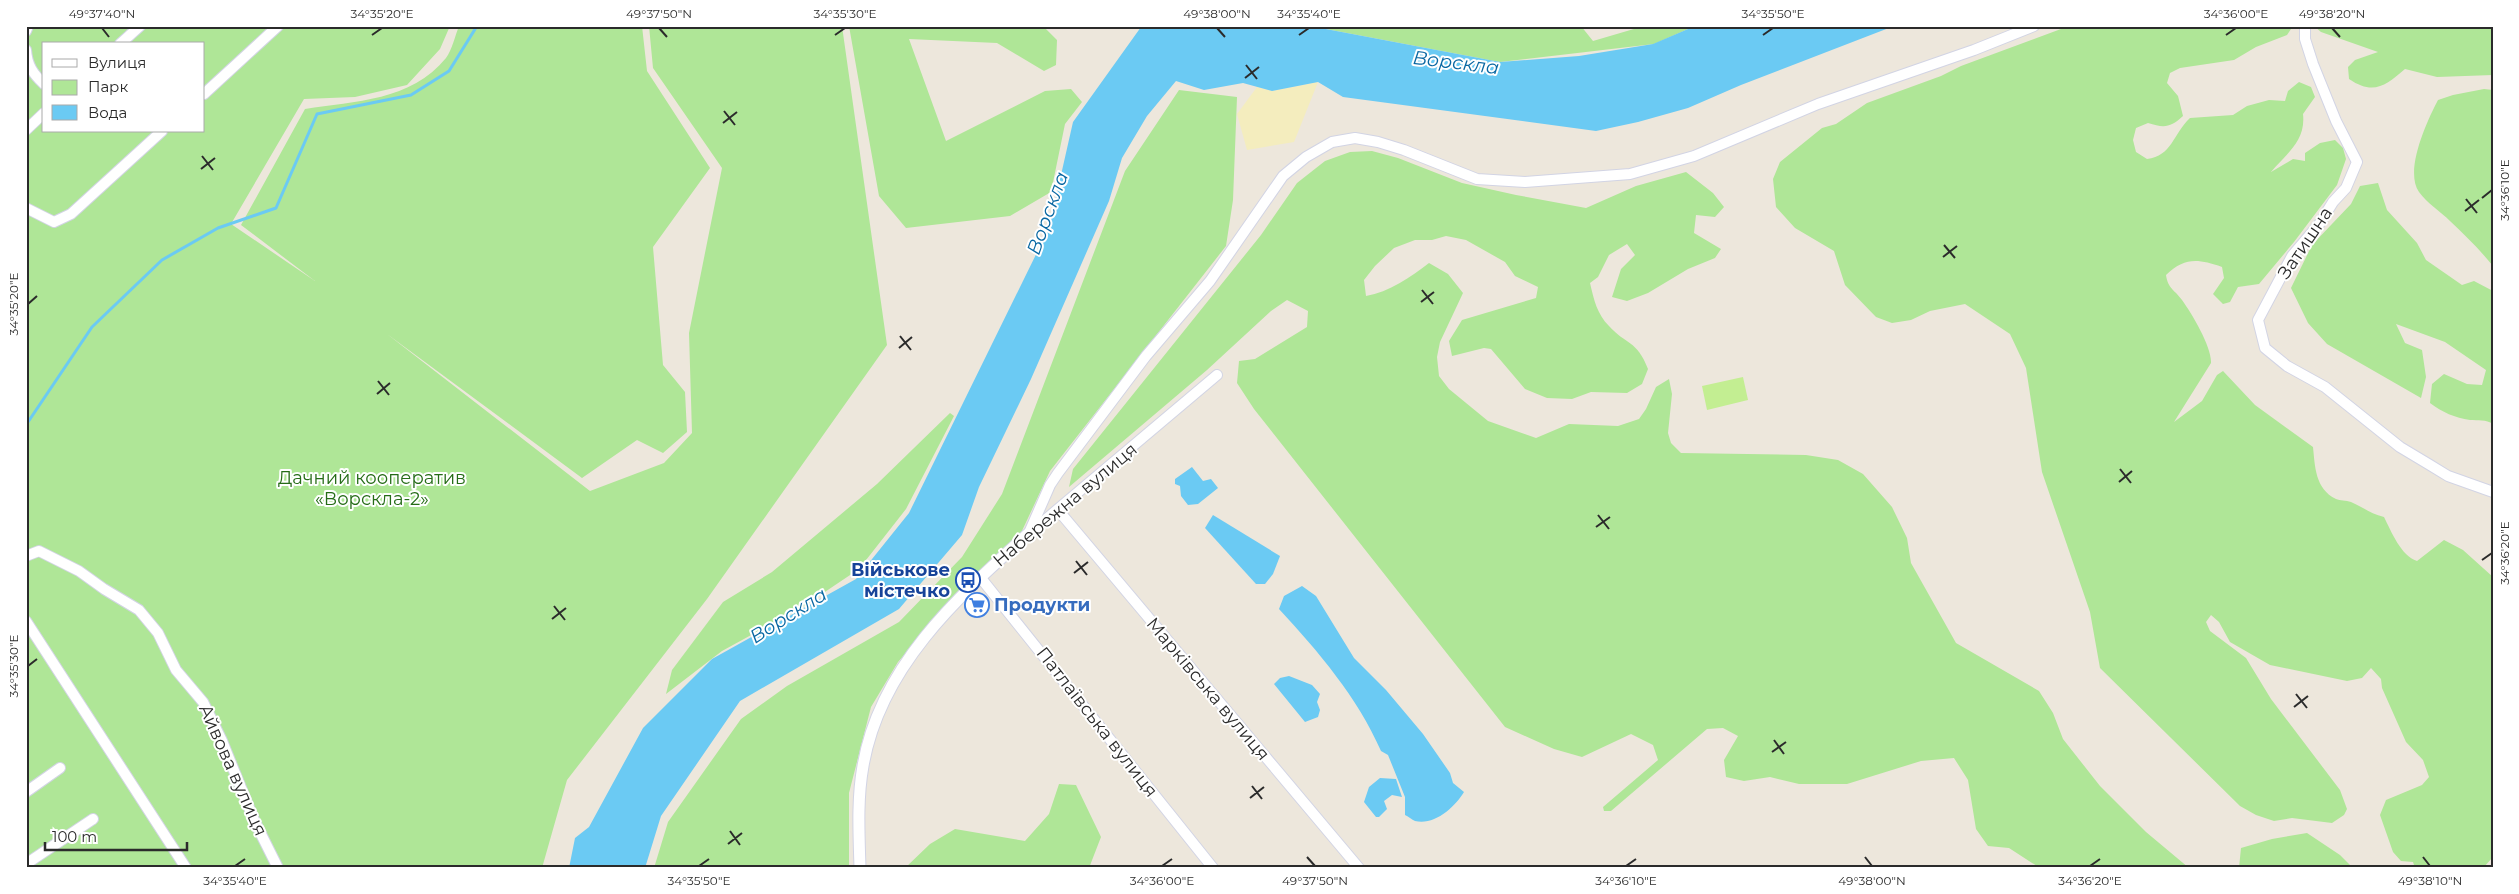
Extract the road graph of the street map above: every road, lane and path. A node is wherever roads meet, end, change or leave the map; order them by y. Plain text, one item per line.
1 (28, 26) edge
2 (140, 26) edge
3 (278, 26) edge
4 (2034, 26) edge
5 (2305, 29) dead end
6 (26, 31) edge
7 (122, 42) edge
8 (26, 50) edge
9 (42, 82) edge
10 (205, 93) edge
11 (42, 115) edge
12 (26, 130) edge
13 (161, 132) edge
14 (26, 208) edge
15 (1217, 375) dead end
16 (2493, 492) edge
17 (1058, 510) junction
18 (1029, 533) junction
19 (26, 556) edge
20 (980, 578) junction
21 (26, 621) edge
22 (60, 768) dead end
23 (26, 792) edge
24 (93, 818) dead end
25 (26, 864) edge
26 (186, 868) edge
27 (278, 868) edge
28 (860, 868) edge
29 (1213, 868) edge
30 (1359, 868) edge

1 - 6 street
2 - 7 street
3 - 10 street
4 - 18 street
5 - 16 street, Затишна
8 - 9 street
11 - 12 street
13 - 14 street
15 - 17 street, Набережна вулиця
17 - 18 street, Набережна вулиця
17 - 30 street, Марківська вулиця
18 - 20 street, Набережна вулиця
19 - 27 street, Айвова вулиця
20 - 28 street, Набережна вулиця
20 - 29 street, Патлаївська вулиця
21 - 26 street
22 - 23 street
24 - 25 street

